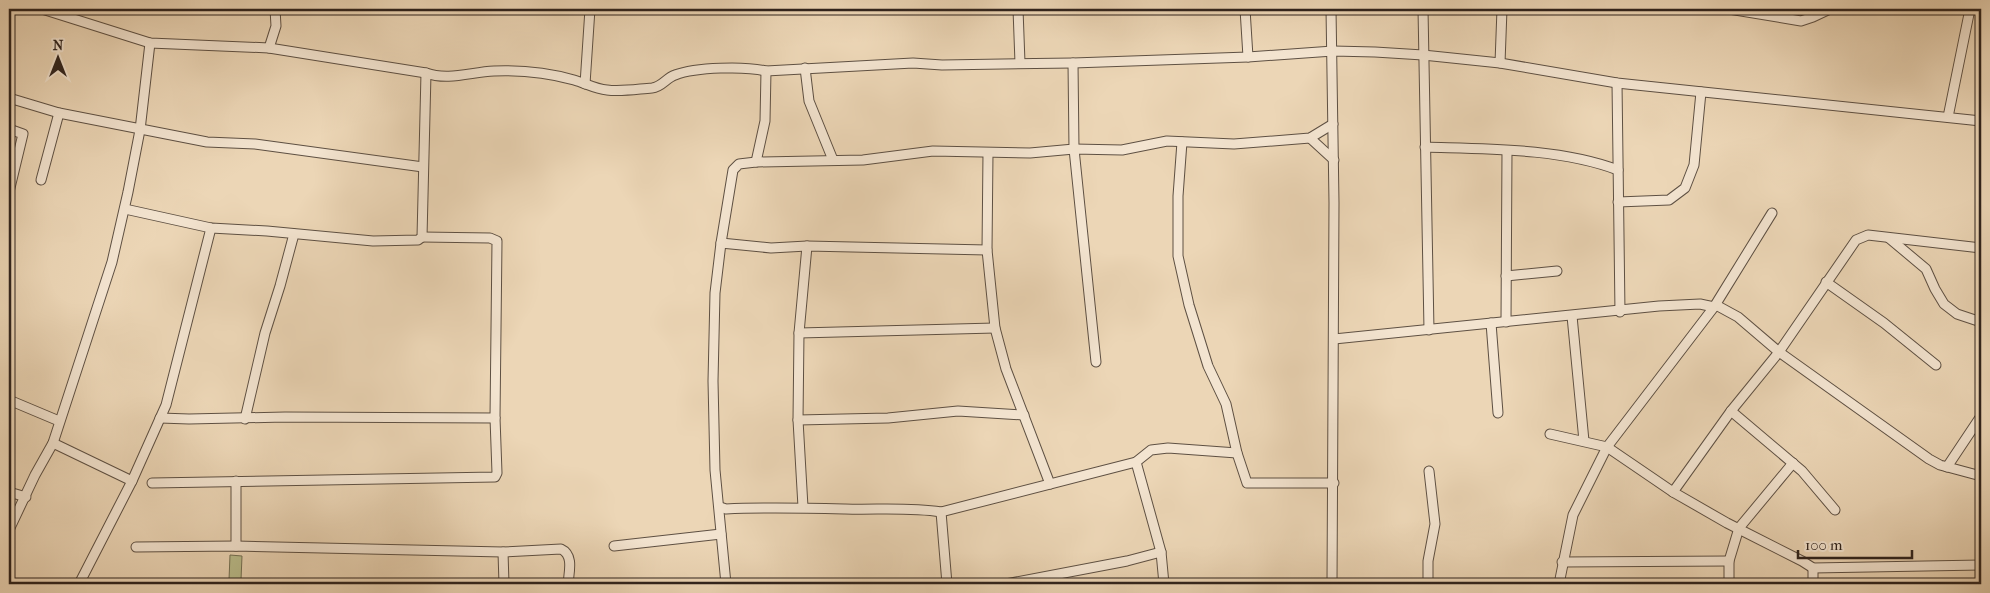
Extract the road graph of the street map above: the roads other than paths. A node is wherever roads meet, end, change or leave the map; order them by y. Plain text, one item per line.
1 (42, 9) edge
2 (275, 9) edge
3 (590, 9) edge
4 (1018, 9) edge
5 (1245, 9) edge
6 (1331, 9) edge
7 (1423, 9) edge
8 (1502, 9) edge
9 (1729, 9) edge
10 (1830, 9) edge
11 (1970, 9) edge
12 (150, 43) junction
13 (269, 48) junction
14 (1333, 51) junction
15 (1423, 55) junction
16 (1248, 57) junction
17 (1020, 63) junction
18 (1073, 63) junction
19 (1500, 63) junction
20 (806, 68) junction
21 (766, 71) junction
22 (426, 73) junction
23 (1617, 83) junction
24 (585, 84) junction
25 (1701, 92) junction
26 (9, 98) edge
27 (59, 113) junction
28 (1948, 118) junction
29 (1981, 121) edge
30 (1333, 124) junction
31 (9, 129) edge
32 (140, 130) junction
33 (1310, 138) junction
34 (1182, 142) junction
35 (1425, 147) junction
36 (1074, 149) junction
37 (1507, 150) junction
38 (988, 153) junction
39 (833, 160) junction
40 (1334, 160) junction
41 (756, 162) junction
42 (423, 167) junction
43 (1618, 170) junction
44 (41, 180) dead end
45 (9, 192) edge
46 (1618, 202) junction
47 (125, 210) junction
48 (1772, 214) dead end
49 (211, 228) junction
50 (294, 234) junction
51 (422, 236) junction
52 (1888, 237) junction
53 (721, 243) junction
54 (807, 246) junction
55 (1981, 248) edge
56 (987, 250) junction
57 (1557, 271) dead end
58 (1506, 276) junction
59 (1826, 282) junction
60 (1714, 307) junction
61 (1620, 312) junction
62 (1572, 316) junction
63 (1506, 322) junction
64 (1981, 322) edge
65 (1491, 323) junction
66 (995, 328) junction
67 (1429, 330) junction
68 (799, 333) junction
69 (1334, 339) junction
70 (1779, 352) junction
71 (1096, 362) dead end
72 (1936, 365) dead end
73 (9, 400) edge
74 (1731, 411) junction
75 (1498, 413) dead end
76 (1024, 415) junction
77 (1981, 416) edge
78 (160, 418) junction
79 (495, 418) junction
80 (244, 419) junction
81 (798, 420) junction
82 (60, 421) junction
83 (1550, 434) dead end
84 (1584, 440) junction
85 (53, 443) junction
86 (1607, 447) junction
87 (1236, 453) junction
88 (1136, 462) junction
89 (1793, 463) junction
90 (1947, 467) junction
91 (1429, 471) dead end
92 (1981, 476) edge
93 (132, 481) junction
94 (236, 481) junction
95 (1334, 482) junction
96 (152, 483) dead end
97 (1050, 484) junction
98 (9, 492) edge
99 (1673, 492) junction
100 (26, 497) junction
101 (720, 507) junction
102 (803, 507) junction
103 (1835, 510) dead end
104 (940, 512) junction
105 (1739, 528) junction
106 (9, 530) edge
107 (721, 534) junction
108 (136, 546) dead end
109 (236, 546) junction
110 (614, 546) dead end
111 (503, 552) junction
112 (1161, 552) junction
113 (1729, 561) junction
114 (1562, 562) junction
115 (1981, 565) edge
116 (1813, 568) junction
117 (1038, 582) edge
118 (79, 584) edge
119 (504, 584) edge
120 (568, 584) edge
121 (726, 584) edge
122 (947, 584) edge
123 (1006, 584) edge
124 (1164, 584) edge
125 (1332, 584) edge
126 (1428, 584) edge
127 (1558, 584) edge
128 (1728, 584) edge
129 (1813, 584) edge

1 - 12 street
2 - 13 street
3 - 24 street
4 - 17 street
5 - 16 street
6 - 14 street
7 - 15 street
8 - 19 street
9 - 10 street
11 - 28 street
12 - 13 street
12 - 32 street
13 - 22 street
14 - 15 street
14 - 16 street
14 - 30 street
15 - 19 street
15 - 35 street
16 - 18 street
17 - 18 street
17 - 20 street
18 - 36 street
19 - 23 street
20 - 21 street
20 - 39 street
21 - 24 street
21 - 41 street
22 - 24 street
22 - 42 street
23 - 25 street
23 - 43 street
25 - 28 street
25 - 46 street
26 - 27 street
27 - 32 street
27 - 44 street
28 - 29 street
30 - 33 street
30 - 40 street
31 - 45 street
32 - 42 street
32 - 47 street
33 - 34 street
33 - 40 street
34 - 36 street
34 - 87 street
35 - 37 street
35 - 67 street
36 - 38 street
36 - 71 street
37 - 43 street
37 - 58 street
38 - 39 street
38 - 56 street
39 - 41 street
40 - 69 street
41 - 53 street
42 - 51 street
43 - 46 street
46 - 61 street
47 - 49 street
47 - 82 street
48 - 60 street
49 - 50 street
49 - 78 street
50 - 51 street
50 - 80 street
51 - 79 street
52 - 55 street
52 - 59 street
52 - 64 street
53 - 54 street
53 - 101 street
54 - 56 street
54 - 68 street
56 - 66 street
57 - 58 street
58 - 63 street
59 - 70 street
59 - 72 street
60 - 61 street
60 - 70 street
60 - 86 street
61 - 62 street
62 - 63 street
62 - 84 street
63 - 65 street
65 - 67 street
65 - 75 street
66 - 68 street
66 - 76 street
67 - 69 street
68 - 81 street
69 - 95 street
70 - 74 street
70 - 90 street
73 - 82 street
74 - 89 street
74 - 99 street
76 - 81 street
76 - 97 street
77 - 90 street
78 - 80 street
78 - 93 street
79 - 80 street
79 - 94 street
81 - 102 street
82 - 85 street
83 - 84 street
84 - 86 street
85 - 93 street
85 - 100 street
86 - 99 street
86 - 114 street
87 - 88 street
87 - 95 street
88 - 97 street
88 - 112 street
89 - 103 street
89 - 105 street
90 - 92 street
91 - 126 street
93 - 118 street
94 - 96 street
94 - 109 street
95 - 125 street
97 - 104 street
98 - 100 street
99 - 105 street
100 - 106 street
101 - 102 street
101 - 107 street
102 - 104 street
104 - 122 street
105 - 113 street
105 - 116 street
107 - 110 street
107 - 121 street
108 - 109 street
109 - 111 street
111 - 119 street
111 - 120 street
112 - 117 street
112 - 124 street
113 - 114 street
113 - 128 street
114 - 127 street
115 - 116 street
116 - 129 street
117 - 123 street

